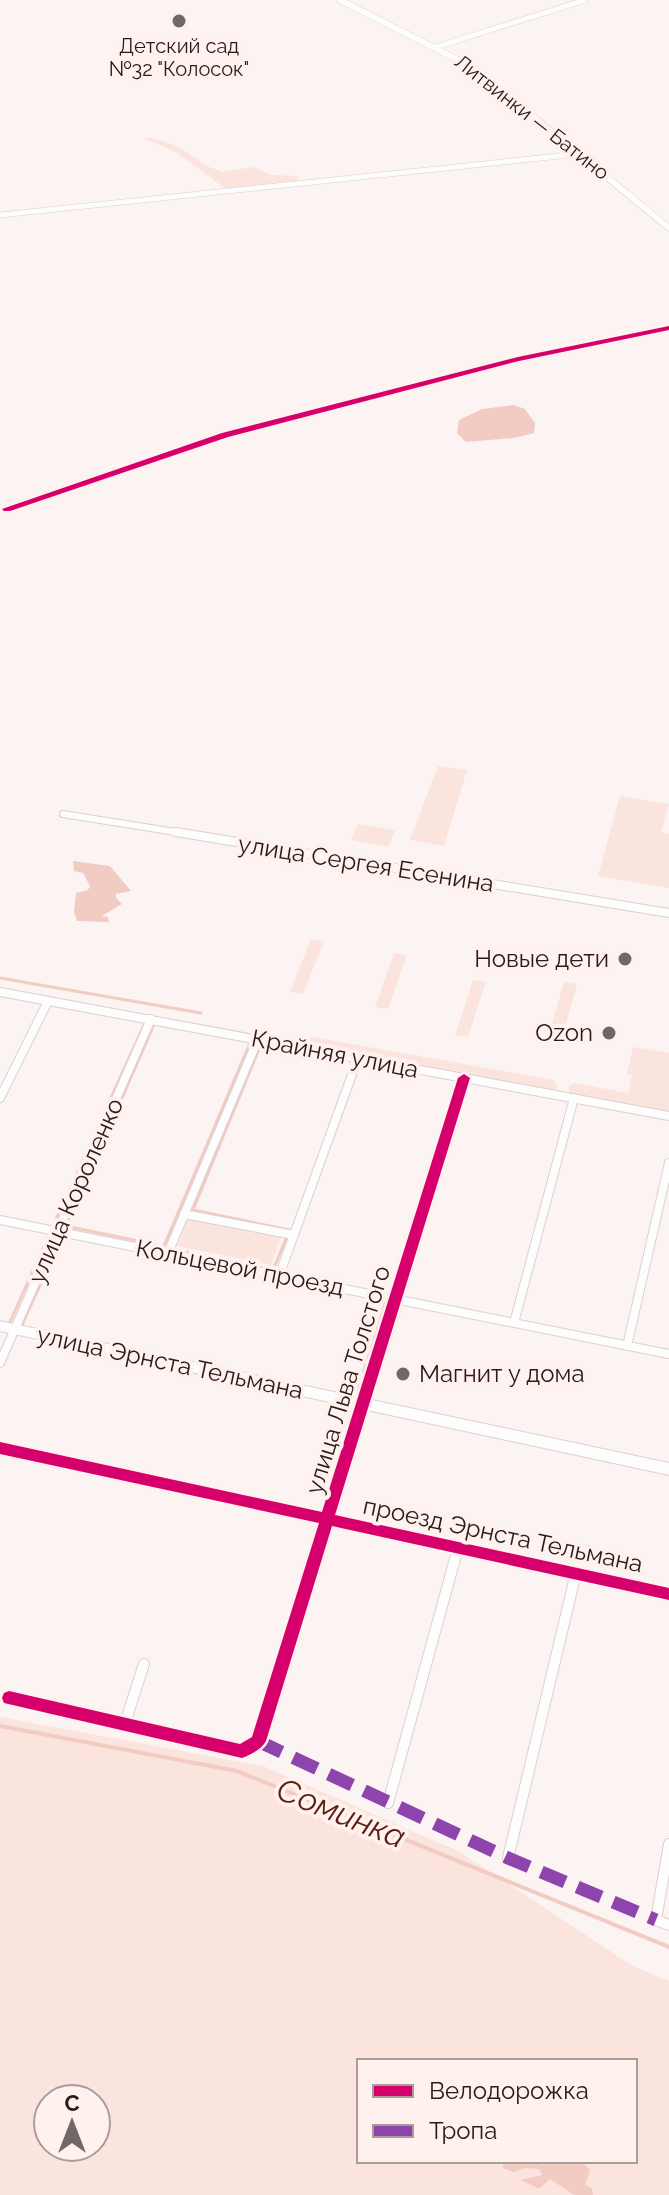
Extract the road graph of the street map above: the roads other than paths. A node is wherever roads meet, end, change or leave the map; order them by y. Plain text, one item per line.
1 (340, 0) edge
2 (585, 0) edge
3 (436, 47) junction
4 (578, 154) junction
5 (0, 215) edge
6 (669, 228) edge
7 (669, 328) edge
8 (7, 509) dead end
9 (63, 814) dead end
10 (669, 913) edge
11 (0, 992) edge
12 (48, 1001) junction
13 (151, 1019) junction
14 (258, 1039) junction
15 (358, 1058) junction
16 (464, 1078) junction
17 (0, 1098) edge
18 (574, 1098) junction
19 (669, 1116) edge
20 (669, 1163) edge
21 (184, 1214) junction
22 (0, 1220) edge
23 (58, 1231) junction
24 (294, 1235) junction
25 (168, 1253) junction
26 (279, 1276) junction
27 (396, 1299) junction
28 (514, 1323) junction
29 (0, 1326) edge
30 (15, 1329) junction
31 (627, 1346) junction
32 (669, 1354) edge
33 (0, 1363) edge
34 (361, 1404) junction
35 (0, 1448) edge
36 (669, 1469) edge
37 (327, 1519) junction
38 (458, 1548) junction
39 (576, 1573) junction
40 (669, 1594) edge
41 (144, 1664) dead end
42 (9, 1698) dead end
43 (125, 1723) junction
44 (388, 1803) dead end
45 (669, 1844) edge
46 (508, 1858) dead end
47 (669, 1925) edge

1 - 3 street, Литвинки — Батино
2 - 3 street
3 - 4 street, Литвинки — Батино
4 - 5 street
4 - 6 street, Литвинки — Батино
7 - 8 street
9 - 10 street, улица Сергея Есенина
11 - 12 street, Крайняя улица
12 - 13 street, Крайняя улица
12 - 17 street
13 - 14 street, Крайняя улица
13 - 23 street, улица Короленко
14 - 15 street, Крайняя улица
14 - 21 street
15 - 16 street, Крайняя улица
15 - 24 street
16 - 18 street, Крайняя улица
16 - 27 street, улица Льва Толстого
18 - 19 street, Крайняя улица
18 - 28 street
20 - 31 street
21 - 24 street
21 - 25 street
22 - 23 street, Кольцевой проезд
23 - 25 street, Кольцевой проезд
23 - 30 street, улица Короленко
24 - 26 street
25 - 26 street, Кольцевой проезд
26 - 27 street, Кольцевой проезд
27 - 28 street, Кольцевой проезд
27 - 34 street, улица Льва Толстого
28 - 31 street, Кольцевой проезд
29 - 30 main road, улица Эрнста Тельмана
30 - 33 street, улица Короленко
30 - 34 main road, улица Эрнста Тельмана
31 - 32 street, Кольцевой проезд
34 - 36 main road, улица Эрнста Тельмана
34 - 37 street, улица Льва Толстого
35 - 37 street, проезд Эрнста Тельмана
37 - 38 street, проезд Эрнста Тельмана
37 - 43 street, улица Льва Толстого
38 - 39 street, проезд Эрнста Тельмана
38 - 44 street
39 - 40 street, проезд Эрнста Тельмана
39 - 46 street
41 - 43 street
42 - 43 street
45 - 47 street

